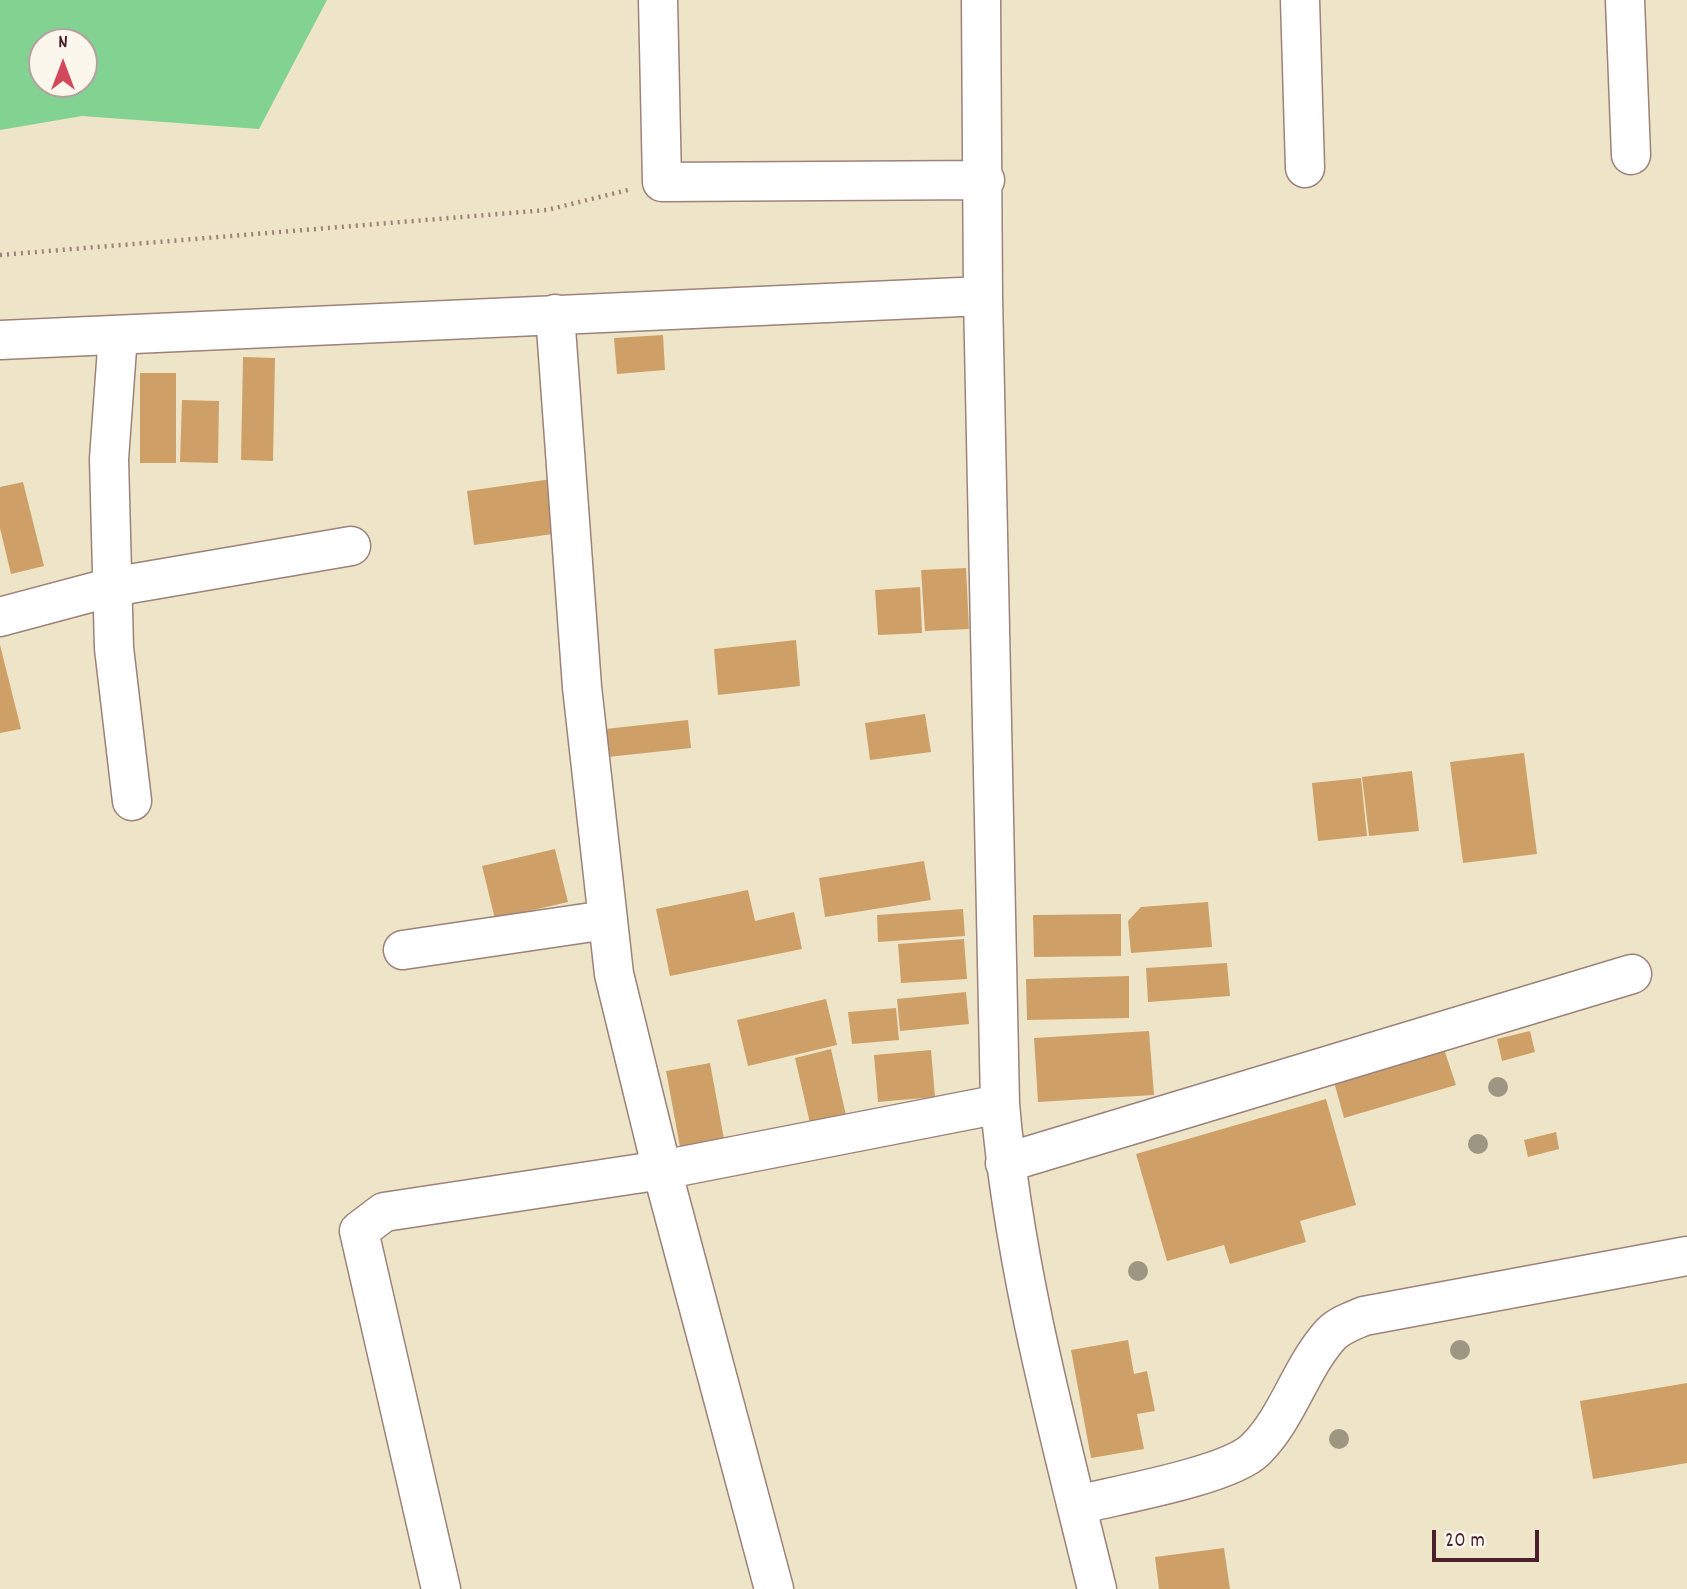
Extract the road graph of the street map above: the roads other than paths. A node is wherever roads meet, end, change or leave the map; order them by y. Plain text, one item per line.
1 (658, 0) edge
2 (981, 0) edge
3 (1300, 0) edge
4 (1625, 0) edge
5 (1631, 155) dead end
6 (1305, 169) dead end
7 (985, 193) junction
8 (983, 285) junction
9 (555, 314) junction
10 (118, 335) junction
11 (0, 340) edge
12 (351, 546) dead end
13 (112, 587) junction
14 (0, 617) edge
15 (132, 801) dead end
16 (606, 920) junction
17 (403, 950) dead end
18 (1632, 974) dead end
19 (1000, 1104) junction
20 (1005, 1163) junction
21 (662, 1170) junction
22 (1687, 1256) edge
23 (1077, 1505) junction
24 (441, 1589) edge
25 (774, 1589) edge
26 (1097, 1589) edge

1 - 7 street
2 - 7 street
3 - 6 street
4 - 5 street
7 - 8 street
8 - 9 street
8 - 19 street
9 - 10 street
9 - 16 street
10 - 11 street
10 - 13 street
12 - 13 street
13 - 14 street
13 - 15 street
16 - 17 street
16 - 21 street
18 - 20 street
19 - 20 street
19 - 21 street
20 - 23 street
21 - 24 street
21 - 25 street
22 - 23 street
23 - 26 street

